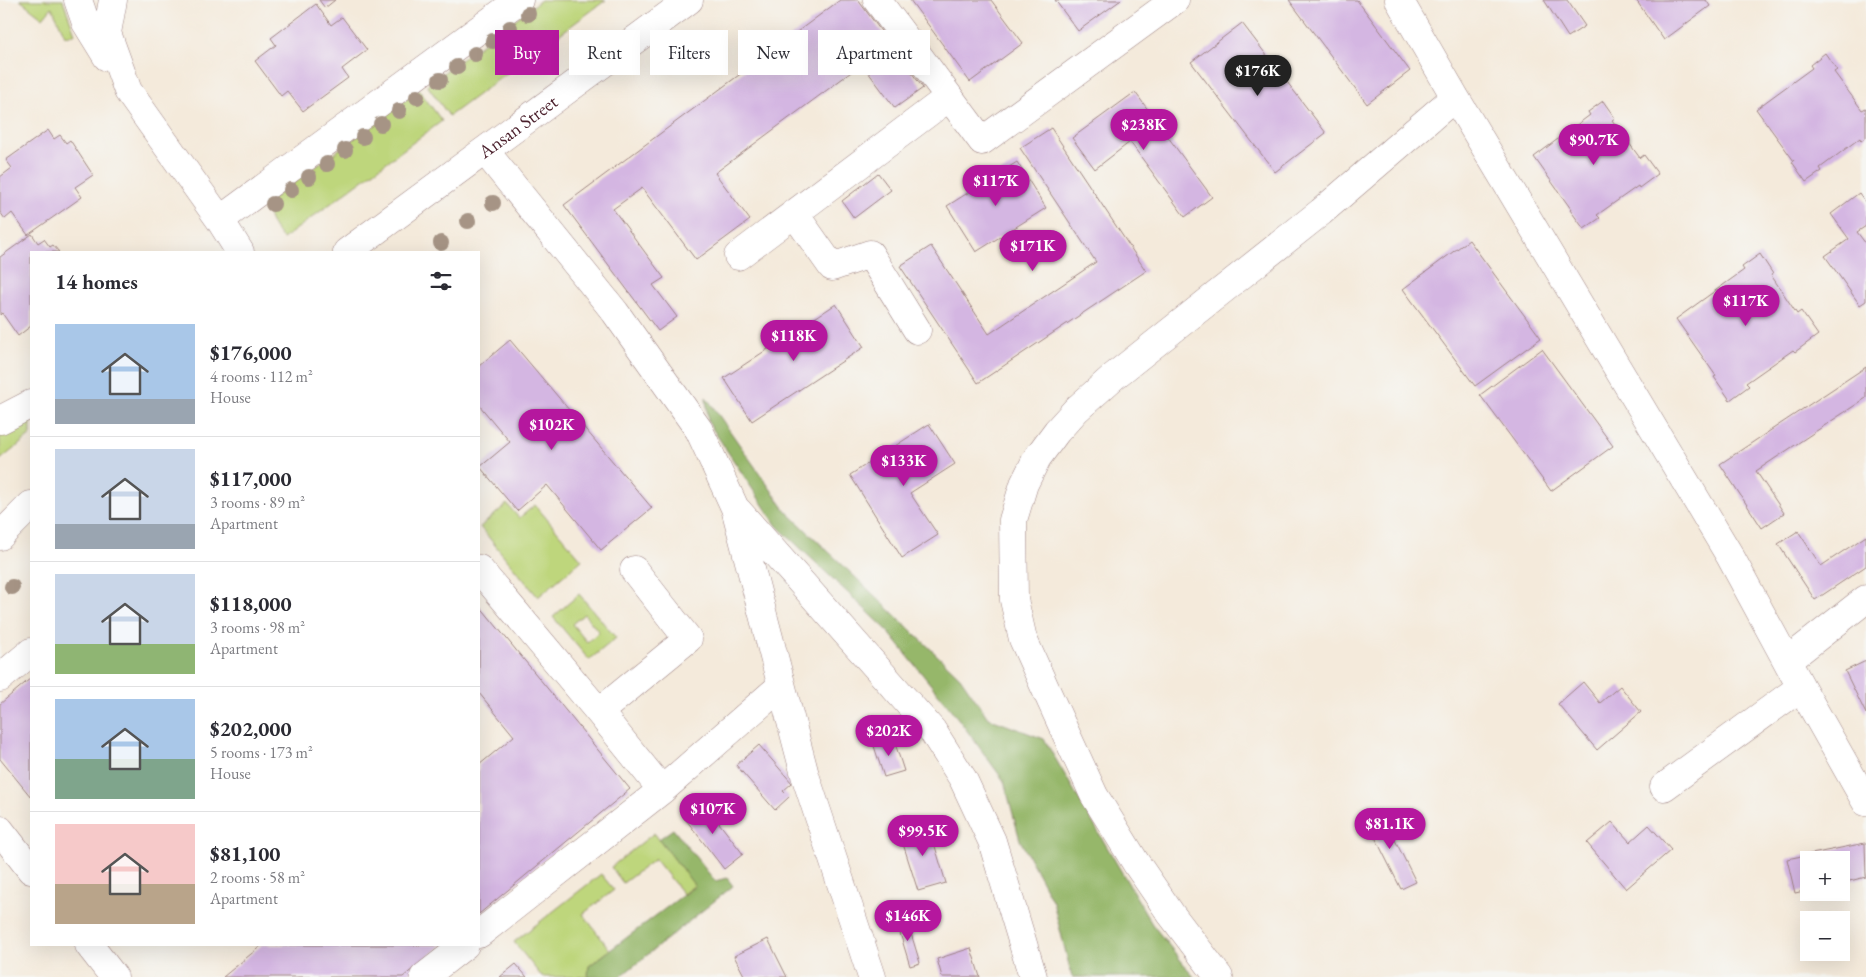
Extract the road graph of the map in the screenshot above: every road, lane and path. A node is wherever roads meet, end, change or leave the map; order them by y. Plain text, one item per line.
1 (78, 0) edge
2 (113, 0) edge
3 (519, 0) edge
4 (689, 0) edge
5 (878, 0) edge
6 (1175, 0) edge
7 (1399, 0) edge
8 (128, 91) junction
9 (949, 97) junction
10 (1455, 98) junction
11 (485, 151) junction
12 (794, 213) junction
13 (226, 241) edge
14 (348, 251) edge
15 (738, 256) dead end
16 (917, 330) dead end
17 (30, 405) edge
18 (0, 420) edge
19 (30, 506) edge
20 (735, 508) junction
21 (0, 536) edge
22 (480, 570) edge
23 (634, 570) dead end
24 (1866, 599) edge
25 (30, 653) edge
26 (1787, 661) junction
27 (0, 678) edge
28 (781, 686) junction
29 (1801, 687) junction
30 (599, 712) junction
31 (1664, 787) dead end
32 (662, 790) junction
33 (1866, 802) edge
34 (0, 830) edge
35 (30, 869) edge
36 (480, 933) edge
37 (90, 946) edge
38 (464, 946) edge
39 (114, 977) edge
40 (424, 977) edge
41 (872, 977) edge
42 (1033, 977) edge
43 (1219, 977) edge

1 - 8 street
2 - 8 street
3 - 13 street
4 - 11 street, Ansan Street
5 - 9 street
6 - 9 street
7 - 10 street
8 - 13 street
9 - 12 street
10 - 26 street
10 - 43 street
11 - 14 street, Ansan Street
11 - 20 street
12 - 15 street
12 - 16 street
17 - 18 street
19 - 21 street
20 - 28 street
20 - 42 street
22 - 30 street
23 - 30 street
24 - 26 street
25 - 27 street
26 - 29 street
28 - 32 street
28 - 41 street
29 - 31 street
29 - 33 street
30 - 32 street
32 - 36 street
34 - 35 street
37 - 39 street
38 - 40 street

